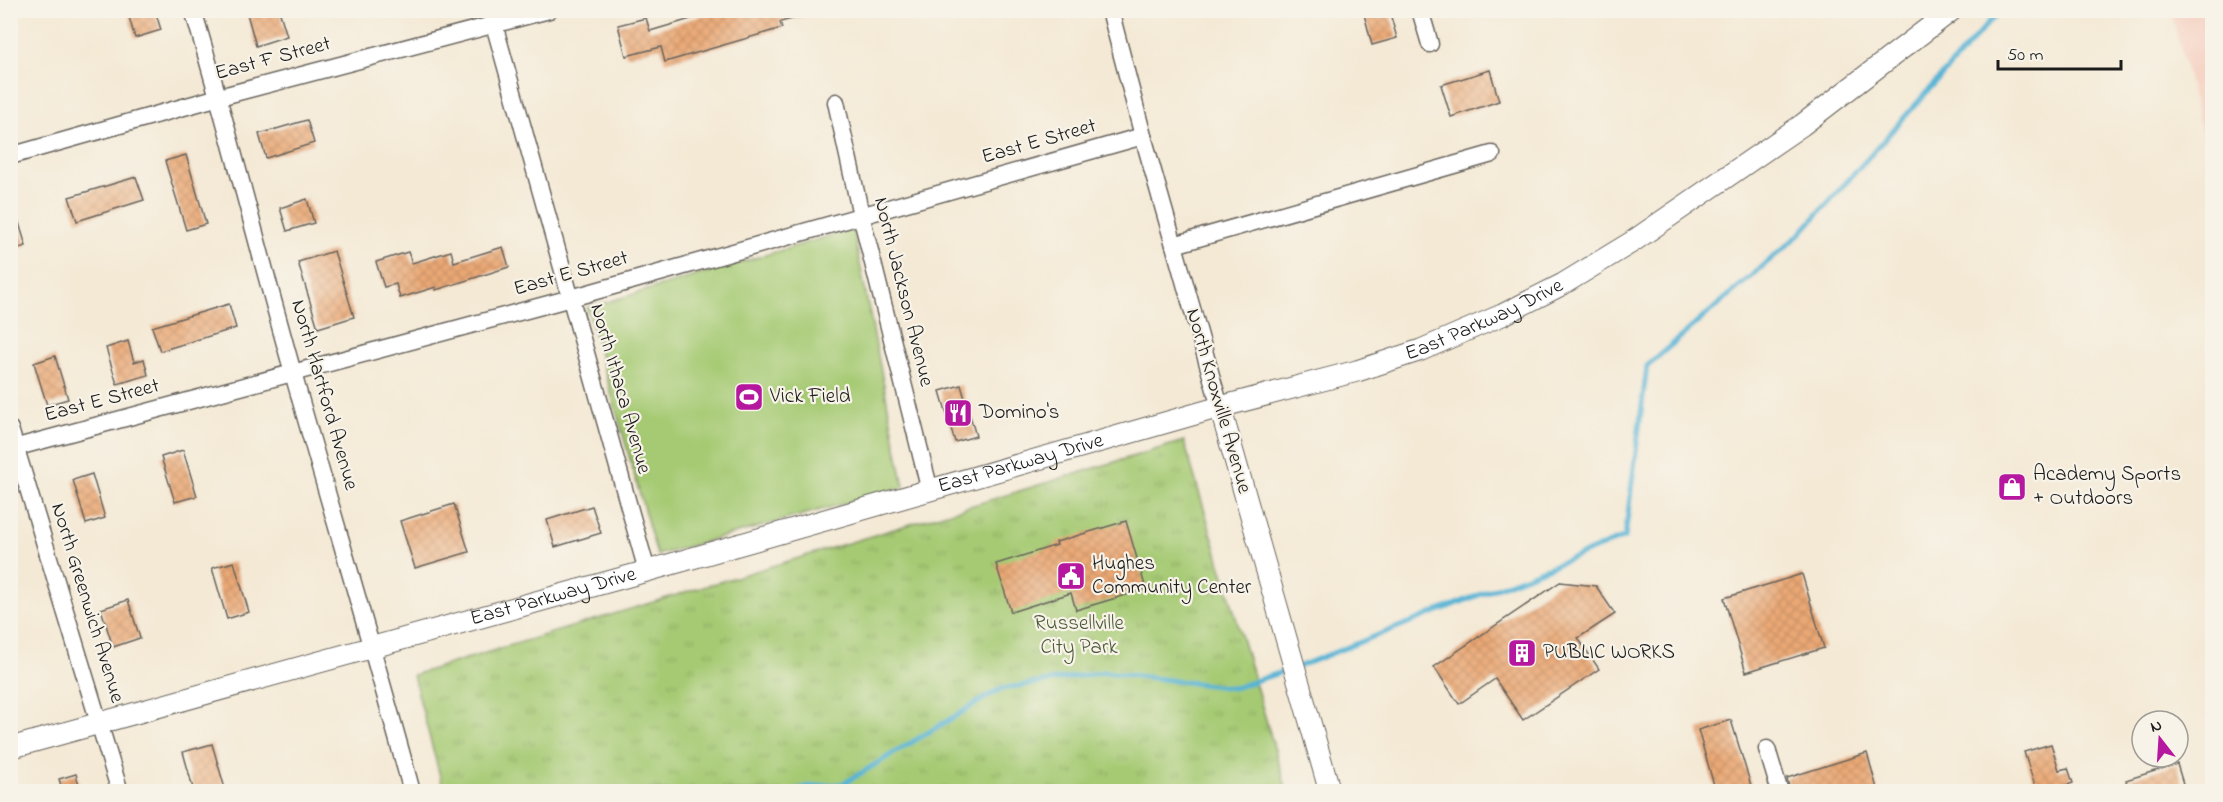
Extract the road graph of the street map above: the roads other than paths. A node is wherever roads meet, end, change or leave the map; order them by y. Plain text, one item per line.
1 (193, 10) edge
2 (549, 10) edge
3 (1110, 10) edge
4 (1420, 10) edge
5 (1952, 10) edge
6 (493, 18) edge
7 (1430, 44) dead end
8 (219, 97) junction
9 (836, 102) dead end
10 (1143, 136) junction
11 (1492, 153) dead end
12 (10, 156) edge
13 (861, 215) junction
14 (1174, 245) junction
15 (572, 298) junction
16 (293, 373) junction
17 (1220, 407) junction
18 (10, 429) edge
19 (13, 448) edge
20 (930, 491) junction
21 (647, 571) junction
22 (373, 648) junction
23 (100, 723) junction
24 (10, 748) edge
25 (1767, 749) dead end
26 (120, 792) edge
27 (412, 792) edge
28 (1330, 792) edge
29 (1780, 792) edge

1 - 8 street, North Hartford Avenue
2 - 6 street, East F Street
3 - 10 street, North Knoxville Avenue
4 - 7 street
5 - 17 main road, East Parkway Drive
6 - 8 street, East F Street
6 - 15 street, North Ithaca Avenue
8 - 12 street, East F Street
8 - 16 street, North Hartford Avenue
9 - 13 street, North Jackson Avenue
10 - 13 street, East E Street
10 - 14 street, North Knoxville Avenue
11 - 14 street
13 - 15 street, East E Street
13 - 20 street, North Jackson Avenue
14 - 17 street, North Knoxville Avenue
15 - 16 street, East E Street
15 - 21 street, North Ithaca Avenue
16 - 19 street, East E Street
16 - 22 street, North Hartford Avenue
17 - 20 main road, East Parkway Drive
17 - 28 main road, North Knoxville Avenue
18 - 19 street, North Greenwich Avenue
19 - 23 street, North Greenwich Avenue
20 - 21 main road, East Parkway Drive
21 - 22 main road, East Parkway Drive
22 - 23 main road, East Parkway Drive
22 - 27 street, North Hartford Avenue
23 - 24 main road, East Parkway Drive
23 - 26 street, North Greenwich Avenue
25 - 29 street

